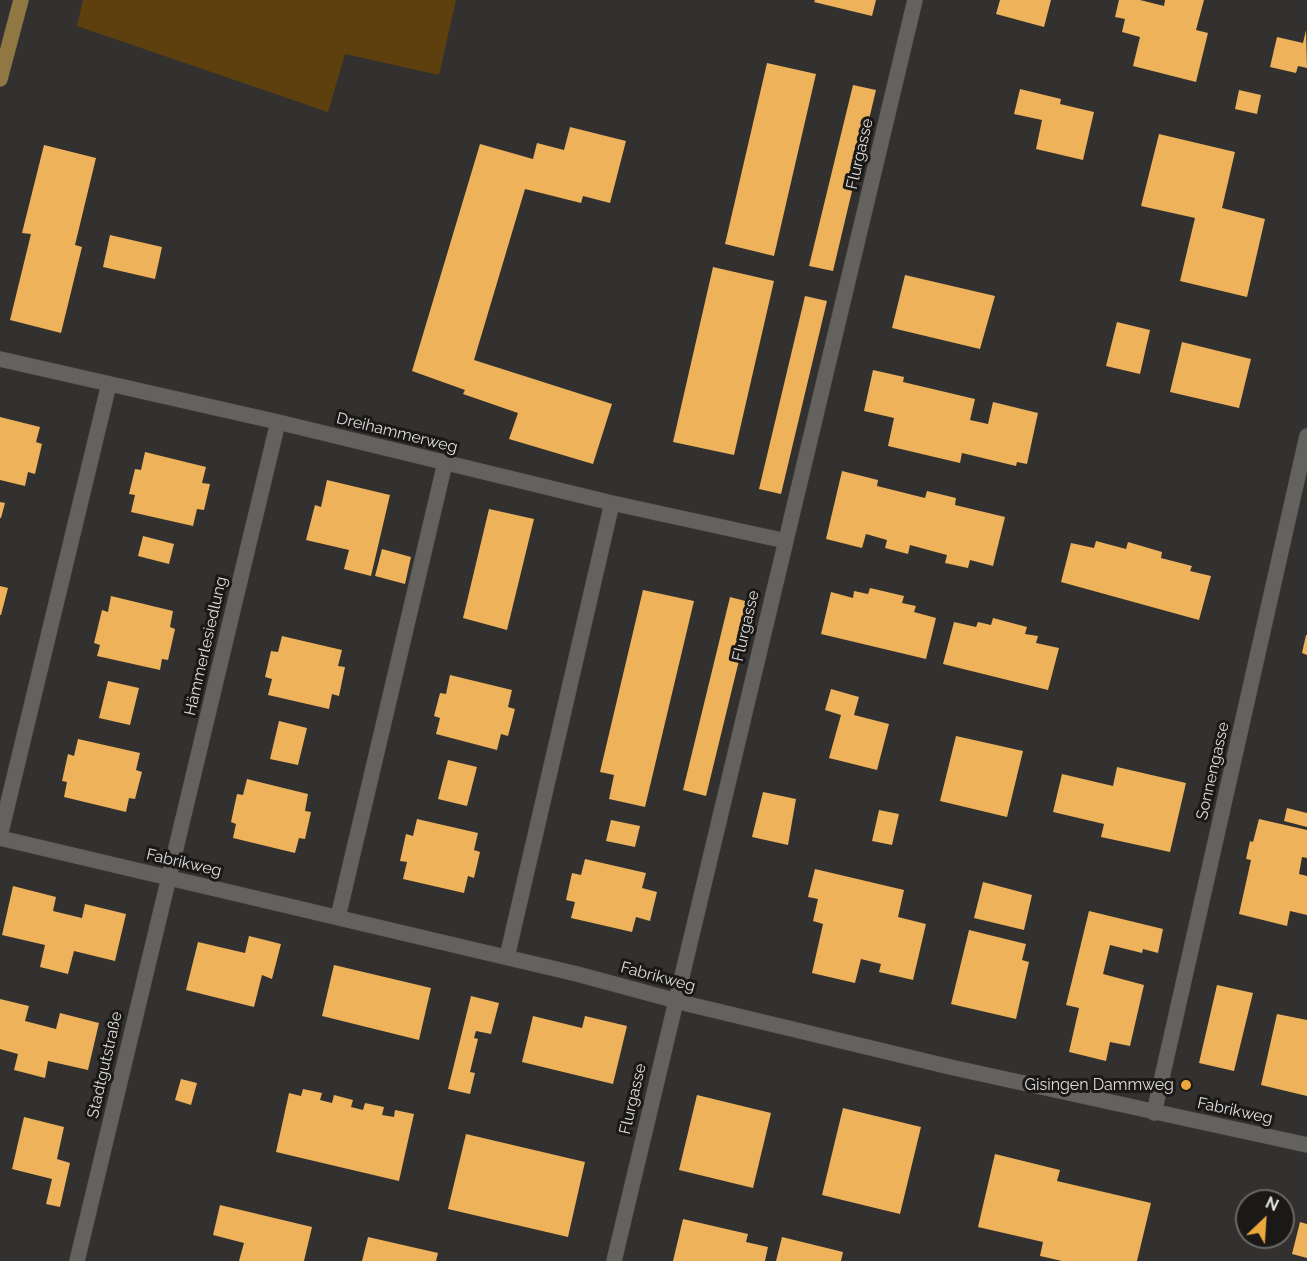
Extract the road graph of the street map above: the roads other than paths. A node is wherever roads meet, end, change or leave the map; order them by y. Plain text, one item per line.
1 (21, 0) edge
2 (915, 0) edge
3 (0, 79) edge
4 (0, 359) edge
5 (109, 384) junction
6 (278, 422) junction
7 (1307, 436) edge
8 (445, 463) junction
9 (612, 503) junction
10 (786, 541) junction
11 (0, 837) edge
12 (169, 878) junction
13 (338, 917) junction
14 (507, 957) junction
15 (675, 1000) junction
16 (1154, 1113) junction
17 (1307, 1145) edge
18 (77, 1261) edge
19 (614, 1261) edge

1 - 3 street
2 - 10 street, Flurgasse
4 - 5 street, Dreihammerweg
5 - 6 street, Dreihammerweg
5 - 11 street
6 - 8 street, Dreihammerweg
6 - 12 street, Hämmerlesiedlung
7 - 16 street, Sonnengasse
8 - 9 street, Dreihammerweg
8 - 13 street
9 - 10 street, Dreihammerweg
9 - 14 street
10 - 15 street, Flurgasse
11 - 12 street, Fabrikweg
12 - 13 street, Fabrikweg
12 - 18 street, Stadtgutstraße
13 - 14 street, Fabrikweg
14 - 15 street, Fabrikweg
15 - 16 street, Fabrikweg
15 - 19 street, Flurgasse
16 - 17 street, Fabrikweg

